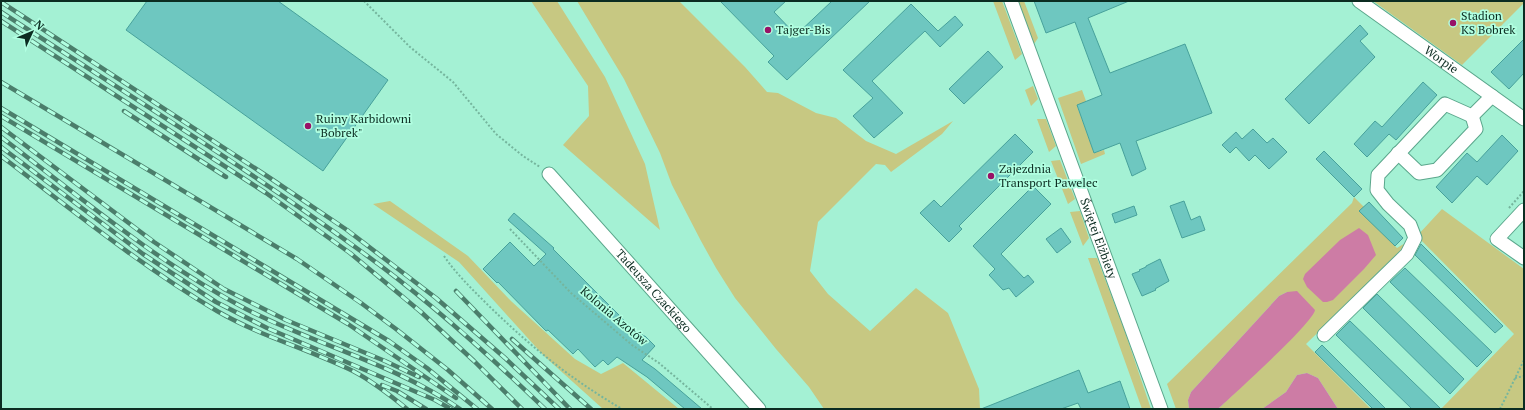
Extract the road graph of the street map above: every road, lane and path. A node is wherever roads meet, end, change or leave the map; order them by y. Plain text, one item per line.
1 (364, 1) edge
2 (1011, 1) edge
3 (1359, 1) edge
4 (1492, 96) junction
5 (1472, 116) junction
6 (1524, 119) edge
7 (1398, 153) junction
8 (549, 174) joint
9 (1524, 210) edge
10 (510, 229) dead end
11 (444, 256) dead end
12 (1524, 258) edge
13 (1324, 336) dead end
14 (1524, 360) edge
15 (1524, 376) edge
16 (1515, 378) junction
17 (622, 409) edge
18 (713, 409) edge
19 (759, 409) edge
20 (1161, 409) edge
21 (1500, 409) edge

1 - 8 path
2 - 20 street, Świętej Elżbiety
3 - 4 street, Worpie
4 - 5 street
4 - 6 street, Worpie
5 - 7 street
5 - 7 street
7 - 13 street
8 - 19 street, Tadeusza Czackiego
9 - 12 street
10 - 18 path, Kolonia Azotów
11 - 17 path
14 - 16 path
15 - 16 path
16 - 21 path

